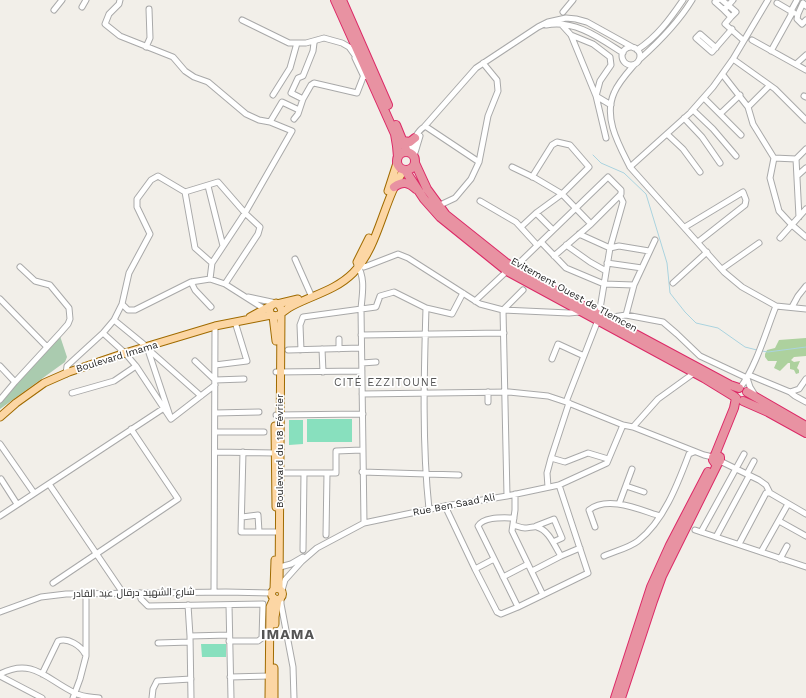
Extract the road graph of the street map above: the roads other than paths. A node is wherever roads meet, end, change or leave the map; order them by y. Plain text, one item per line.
1 (62, 0) edge
2 (86, 0) edge
3 (120, 0) edge
4 (335, 0) edge
5 (342, 0) edge
6 (572, 0) edge
7 (683, 0) edge
8 (692, 0) edge
9 (718, 0) edge
10 (722, 0) edge
11 (733, 0) edge
12 (768, 0) edge
13 (797, 0) edge
14 (777, 3) dead end
15 (728, 6) junction
16 (806, 6) edge
17 (82, 7) dead end
18 (149, 9) dead end
19 (54, 10) dead end
20 (724, 10) junction
21 (791, 11) junction
22 (563, 12) dead end
23 (797, 16) junction
24 (732, 17) junction
25 (242, 20) dead end
26 (806, 20) edge
27 (561, 24) junction
28 (538, 27) junction
29 (732, 29) junction
30 (571, 35) junction
31 (744, 40) junction
32 (752, 40) dead end
33 (315, 41) junction
34 (297, 42) junction
35 (146, 47) junction
36 (716, 48) dead end
37 (350, 49) junction
38 (636, 49) junction
39 (771, 51) junction
40 (623, 53) junction
41 (806, 56) edge
42 (640, 59) junction
43 (733, 59) junction
44 (806, 59) edge
45 (624, 61) junction
46 (483, 63) junction
47 (634, 65) junction
48 (798, 65) junction
49 (806, 70) edge
50 (365, 72) junction
51 (723, 75) junction
52 (624, 77) junction
53 (769, 86) junction
54 (273, 95) dead end
55 (740, 95) junction
56 (596, 96) junction
57 (704, 98) junction
58 (303, 99) junction
59 (611, 105) junction
60 (748, 107) junction
61 (299, 110) junction
62 (693, 110) junction
63 (720, 114) junction
64 (684, 118) junction
65 (294, 119) dead end
66 (806, 120) edge
67 (270, 122) junction
68 (425, 127) junction
69 (667, 134) junction
70 (741, 135) dead end
71 (415, 138) junction
72 (606, 138) dead end
73 (403, 141) junction
74 (806, 149) edge
75 (411, 156) junction
76 (736, 156) dead end
77 (774, 158) junction
78 (796, 159) junction
79 (397, 160) junction
80 (479, 162) junction
81 (720, 163) dead end
82 (512, 167) dead end
83 (630, 167) junction
84 (806, 168) edge
85 (405, 170) junction
86 (700, 172) dead end
87 (798, 175) junction
88 (532, 177) junction
89 (208, 186) junction
90 (394, 187) junction
91 (419, 191) junction
92 (184, 192) junction
93 (562, 194) junction
94 (620, 196) junction
95 (480, 201) dead end
96 (438, 206) junction
97 (576, 208) junction
98 (806, 209) edge
99 (245, 213) junction
100 (536, 213) junction
101 (799, 216) junction
102 (591, 224) junction
103 (792, 225) junction
104 (521, 227) junction
105 (685, 227) junction
106 (553, 230) junction
107 (579, 234) junction
108 (806, 237) edge
109 (780, 238) dead end
110 (654, 240) dead end
111 (698, 242) junction
112 (759, 243) dead end
113 (539, 244) junction
114 (566, 245) junction
115 (223, 246) junction
116 (610, 248) junction
117 (649, 252) junction
118 (707, 252) junction
119 (554, 256) junction
120 (295, 259) dead end
121 (212, 263) junction
122 (607, 263) junction
123 (358, 265) junction
124 (20, 267) dead end
125 (642, 268) junction
126 (510, 269) junction
127 (722, 269) junction
128 (352, 271) junction
129 (606, 272) junction
130 (210, 279) junction
131 (362, 279) junction
132 (190, 282) junction
133 (672, 283) dead end
134 (225, 284) junction
135 (604, 284) junction
136 (634, 285) junction
137 (806, 286) edge
138 (523, 290) dead end
139 (463, 293) junction
140 (311, 295) junction
141 (248, 297) junction
142 (0, 298) edge
143 (475, 301) junction
144 (122, 304) junction
145 (776, 306) junction
146 (211, 307) dead end
147 (426, 308) junction
148 (792, 308) junction
149 (271, 309) junction
150 (361, 309) junction
151 (806, 309) edge
152 (503, 310) junction
153 (282, 312) junction
154 (581, 312) junction
155 (626, 315) junction
156 (601, 318) junction
157 (114, 320) junction
158 (235, 322) junction
159 (215, 326) junction
160 (103, 333) junction
161 (504, 333) junction
162 (425, 334) junction
163 (361, 335) junction
164 (339, 340) dead end
165 (46, 347) junction
166 (147, 348) junction
167 (361, 348) junction
168 (322, 349) junction
169 (339, 349) junction
170 (288, 350) dead end
171 (301, 350) junction
172 (125, 353) junction
173 (584, 356) junction
174 (552, 359) dead end
175 (194, 361) dead end
176 (376, 362) dead end
177 (362, 363) junction
178 (215, 364) junction
179 (0, 366) edge
180 (136, 366) junction
181 (362, 371) junction
182 (278, 372) junction
183 (322, 372) junction
184 (694, 373) junction
185 (66, 374) junction
186 (748, 376) junction
187 (244, 379) dead end
188 (720, 380) junction
189 (806, 381) edge
190 (15, 382) junction
191 (215, 383) junction
192 (743, 390) junction
193 (488, 392) junction
194 (504, 392) junction
195 (790, 392) junction
196 (72, 393) dead end
197 (424, 393) junction
198 (362, 394) junction
199 (201, 396) junction
200 (0, 400) edge
201 (739, 400) junction
202 (488, 402) dead end
203 (806, 402) edge
204 (568, 403) junction
205 (164, 408) junction
206 (259, 412) dead end
207 (781, 412) junction
208 (215, 413) junction
209 (363, 414) junction
210 (278, 415) junction
211 (0, 417) edge
212 (171, 419) junction
213 (623, 425) junction
214 (806, 426) edge
215 (633, 427) junction
216 (132, 429) junction
217 (215, 432) junction
218 (264, 432) dead end
219 (806, 433) edge
220 (0, 444) edge
221 (362, 450) junction
222 (215, 452) junction
223 (243, 452) junction
224 (694, 452) junction
225 (275, 453) junction
226 (744, 454) dead end
227 (551, 458) junction
228 (608, 459) junction
229 (716, 459) junction
230 (754, 461) dead end
231 (736, 468) junction
232 (632, 469) dead end
233 (362, 472) junction
234 (281, 473) junction
235 (304, 473) junction
236 (327, 473) junction
237 (426, 474) junction
238 (459, 475) dead end
239 (748, 475) junction
240 (1, 479) edge
241 (49, 484) junction
242 (559, 485) junction
243 (626, 486) junction
244 (548, 487) junction
245 (644, 492) dead end
246 (768, 492) junction
247 (34, 493) junction
248 (515, 494) junction
249 (507, 496) junction
250 (17, 504) junction
251 (620, 504) junction
252 (788, 504) junction
253 (445, 506) junction
254 (430, 509) junction
255 (806, 514) edge
256 (0, 516) edge
257 (242, 516) junction
258 (660, 516) junction
259 (514, 518) junction
260 (778, 521) junction
261 (364, 523) junction
262 (513, 525) junction
263 (536, 526) junction
264 (595, 528) dead end
265 (695, 530) dead end
266 (259, 532) junction
267 (276, 532) junction
268 (701, 532) junction
269 (326, 535) dead end
270 (806, 536) edge
271 (716, 537) junction
272 (553, 542) junction
273 (739, 544) junction
274 (787, 546) dead end
275 (318, 548) junction
276 (580, 548) junction
277 (303, 550) dead end
278 (761, 552) junction
279 (97, 554) junction
280 (560, 556) junction
281 (604, 556) dead end
282 (494, 559) junction
283 (780, 559) junction
284 (528, 564) junction
285 (805, 565) edge
286 (280, 567) junction
287 (475, 569) junction
288 (532, 571) junction
289 (503, 577) junction
290 (53, 583) dead end
291 (214, 592) junction
292 (140, 593) junction
293 (86, 594) junction
294 (124, 594) junction
295 (277, 594) junction
296 (543, 595) junction
297 (229, 604) junction
298 (188, 605) junction
299 (518, 607) junction
300 (0, 612) edge
301 (190, 636) junction
302 (229, 638) junction
303 (190, 642) junction
304 (158, 643) dead end
305 (86, 656) junction
306 (42, 674) junction
307 (0, 675) edge
308 (269, 676) junction
309 (230, 677) junction
310 (191, 679) junction
311 (34, 696) edge
312 (74, 696) edge
313 (42, 698) edge
314 (99, 698) edge
315 (152, 698) edge
316 (191, 698) edge
317 (231, 698) edge
318 (269, 698) edge
319 (274, 698) edge
320 (294, 698) edge
321 (615, 698) edge
322 (621, 698) edge

1 - 19 street
2 - 17 street
3 - 35 street
4 - 50 highway
5 - 73 highway, Evitement Ouest de Tlemcen
6 - 22 street
7 - 38 street
8 - 42 street
9 - 20 street
10 - 15 street
11 - 15 street
12 - 31 street
13 - 21 street
14 - 21 street
15 - 20 street
15 - 24 street
16 - 23 street
18 - 35 street
20 - 24 street
21 - 23 street
21 - 39 street
23 - 26 street
24 - 29 street
25 - 34 street
27 - 28 street
27 - 30 street
27 - 40 street
28 - 38 street
28 - 46 street
29 - 31 street
29 - 36 street
30 - 56 street
30 - 56 street
31 - 43 street
32 - 39 street
33 - 34 street
33 - 37 street
33 - 58 street
34 - 54 street
35 - 67 street
37 - 50 street
37 - 50 street
38 - 40 street
38 - 42 street
39 - 48 street
40 - 45 street
41 - 48 street
42 - 47 street
43 - 51 street
43 - 53 street
44 - 48 street
45 - 47 street
45 - 52 street
46 - 68 street
46 - 80 street
47 - 52 street
48 - 49 street
50 - 58 street
50 - 79 highway
51 - 55 street
51 - 57 street
52 - 59 street
53 - 60 street
53 - 66 street
55 - 60 street
55 - 63 street
56 - 59 street
56 - 72 street
57 - 62 street
57 - 63 street
58 - 61 street
59 - 83 street
60 - 77 street
61 - 65 street
61 - 67 street
62 - 64 street
62 - 76 street
63 - 70 street
64 - 69 street
64 - 81 street
67 - 99 street
68 - 71 street
68 - 75 street
68 - 80 street
69 - 83 street
69 - 86 street
71 - 73 highway
71 - 75 street
73 - 75 highway, Evitement Ouest de Tlemcen
74 - 78 street
75 - 79 highway
75 - 85 highway
75 - 96 highway, Evitement Ouest de Tlemcen
77 - 78 street
77 - 103 street
78 - 87 street
79 - 85 highway
79 - 123 main road, Boulevard Imama
80 - 96 street
82 - 88 street
83 - 105 street
84 - 87 street
85 - 90 main road, Boulevard Imama
85 - 91 highway, Evitement Ouest de Tlemcen
87 - 101 street
88 - 93 street
88 - 93 street
89 - 92 street
89 - 99 street
89 - 115 street
90 - 91 highway
90 - 123 main road, Boulevard Imama
91 - 126 highway, Evitement Ouest de Tlemcen
92 - 121 street
92 - 144 street
93 - 97 street
93 - 100 street
94 - 97 street
94 - 102 street
94 - 116 street
95 - 104 street
96 - 126 highway, Evitement Ouest de Tlemcen
97 - 102 street
97 - 106 street
98 - 101 street
99 - 115 street
99 - 134 street
100 - 104 street
100 - 106 street
101 - 103 street
102 - 107 street
103 - 108 street
103 - 109 street
104 - 113 street
105 - 111 street
105 - 111 street
106 - 113 street
107 - 114 street
107 - 116 street
110 - 117 street
111 - 118 street
112 - 127 street
113 - 119 street
113 - 126 street
114 - 119 street
114 - 129 street
115 - 121 street
116 - 117 street
116 - 122 street
117 - 125 street
118 - 127 street
118 - 133 street
119 - 135 street
120 - 140 street
121 - 130 street
122 - 125 street
122 - 129 street
123 - 128 main road, Boulevard Imama
123 - 131 street
123 - 139 street
124 - 165 street
125 - 136 street
126 - 143 street
126 - 154 highway, Evitement Ouest de Tlemcen
126 - 156 highway, Evitement Ouest de Tlemcen
127 - 145 street
128 - 131 street
128 - 140 main road, Boulevard Imama
128 - 153 main road, Boulevard Imama
129 - 135 street
130 - 132 street
130 - 134 street
131 - 150 street
132 - 144 street
132 - 146 street
134 - 141 street
135 - 136 street
135 - 156 street
136 - 155 street
137 - 148 street
138 - 152 street
139 - 143 street
139 - 147 street
140 - 149 main road, Boulevard Imama
141 - 149 street
141 - 149 street
142 - 165 street
143 - 152 street
144 - 157 street
145 - 148 street
145 - 186 street
147 - 150 street
147 - 162 street
148 - 151 street
149 - 153 main road, Boulevard Imama
149 - 153 main road
149 - 158 main road, Boulevard Imama
149 - 182 main road, Boulevard du 18 Février
150 - 163 street
150 - 171 street
152 - 154 street
152 - 161 street
153 - 182 main road, Boulevard du 18 Février
154 - 156 highway, Evitement Ouest de Tlemcen
155 - 156 street
155 - 186 street
156 - 173 street
156 - 184 highway, Evitement Ouest de Tlemcen
156 - 188 highway, Evitement Ouest de Tlemcen
157 - 160 street
157 - 166 street
158 - 159 main road, Boulevard Imama
158 - 178 street
159 - 166 main road, Boulevard Imama
159 - 178 street
160 - 172 street
160 - 185 street
161 - 162 street
161 - 194 street
162 - 163 street
162 - 197 street
163 - 167 street
164 - 169 street
165 - 190 street
166 - 172 main road, Boulevard Imama
166 - 199 street
166 - 212 street
167 - 169 street
167 - 177 street
168 - 169 street
168 - 171 street
168 - 183 street
170 - 171 street
172 - 180 street
172 - 185 main road, Boulevard Imama
173 - 174 street
173 - 204 street
175 - 191 street
176 - 177 street
177 - 181 street
178 - 191 street
179 - 190 street
180 - 196 street
180 - 205 street
181 - 183 street
181 - 198 street
182 - 183 street
182 - 210 main road, Boulevard du 18 Février
184 - 201 highway, Evitement Ouest de Tlemcen
184 - 215 street
185 - 211 main road, Boulevard Imama
186 - 188 street
186 - 192 street
186 - 195 street
186 - 207 street
187 - 191 street
188 - 192 highway, Evitement Ouest de Tlemcen
189 - 195 street
190 - 200 street
191 - 199 street
191 - 208 street
192 - 201 highway
192 - 201 highway
192 - 207 highway, Evitement Ouest de Tlemcen
193 - 194 street
193 - 197 street
193 - 202 street
194 - 204 street
194 - 249 street
195 - 203 street
197 - 198 street
197 - 237 street
198 - 209 street
199 - 212 street
201 - 219 highway, Evitement Ouest de Tlemcen
201 - 229 highway
204 - 213 street
204 - 227 street
205 - 212 street
205 - 216 street
206 - 208 street
207 - 214 highway, Evitement Ouest de Tlemcen
208 - 217 street
209 - 210 street
209 - 221 street
210 - 225 main road, Boulevard du 18 Février
210 - 234 main road, Boulevard du 18 Février
213 - 215 street
213 - 228 street
215 - 224 street
216 - 241 street
216 - 279 street
217 - 218 street
217 - 222 street
220 - 247 street
221 - 233 street
221 - 236 street
222 - 223 street
222 - 291 street
223 - 225 street
223 - 257 street
224 - 229 street
224 - 258 street
225 - 267 main road, Boulevard du 18 Février
226 - 231 street
227 - 228 street
227 - 244 street
228 - 242 street, Rue Ben Saad Ali
229 - 231 street
229 - 321 highway
229 - 322 highway
230 - 239 street
231 - 239 street
231 - 268 street
232 - 243 street
233 - 237 street
233 - 261 street
234 - 235 street
234 - 286 main road, Boulevard du 18 Février
235 - 236 street
235 - 277 street
236 - 269 street
237 - 238 street
237 - 254 street
239 - 246 street
239 - 271 street
240 - 250 street
241 - 247 street
241 - 279 street
242 - 244 street, Rue Ben Saad Ali
242 - 276 street
243 - 245 street
243 - 251 street
244 - 248 street, Rue Ben Saad Ali
246 - 252 street
246 - 273 street
247 - 250 street
248 - 249 street, Rue Ben Saad Ali
248 - 259 street
249 - 253 street, Rue Ben Saad Ali
250 - 256 street
251 - 258 street
251 - 264 street
252 - 255 street
252 - 260 street
253 - 254 street, Rue Ben Saad Ali
253 - 287 street
254 - 261 street, Rue Ben Saad Ali
257 - 266 street
257 - 266 street
258 - 281 street
259 - 262 street
259 - 282 street
260 - 270 street
260 - 278 street
261 - 275 street, Rue Ben Saad Ali
262 - 263 street
262 - 284 street
263 - 272 street
263 - 272 street
265 - 268 street
266 - 267 street
267 - 295 main road, Boulevard du 18 Février
268 - 271 street
271 - 273 street
272 - 280 street
273 - 278 street
274 - 283 street
275 - 286 street
275 - 295 street, Rue Ben Saad Ali
276 - 280 street
276 - 296 street
278 - 283 street
279 - 290 street
279 - 294 street
280 - 288 street
282 - 287 street
282 - 289 street
283 - 285 street
284 - 288 street
284 - 289 street
286 - 295 main road, Boulevard du 18 Février
287 - 299 street
288 - 296 street
289 - 299 street
291 - 292 street, شارع الشهيد درقال عبد القادر
291 - 295 street, شارع الشهيد درقال عبد القادر
292 - 294 street, شارع الشهيد درقال عبد القادر
292 - 298 street
293 - 294 street, شارع الشهيد درقال عبد القادر
293 - 300 street, شارع الشهيد درقال عبد القادر
293 - 305 street
295 - 308 main road
295 - 319 main road
295 - 320 street
296 - 299 street
297 - 298 street
297 - 302 street
297 - 302 street
298 - 301 street
301 - 302 street
301 - 303 street
302 - 309 street
303 - 304 street
303 - 310 street
305 - 306 street
305 - 312 street
306 - 307 street
306 - 312 street
307 - 311 street
308 - 309 street
308 - 318 main road
309 - 317 street
310 - 315 street
310 - 316 street
311 - 313 street
312 - 314 street

